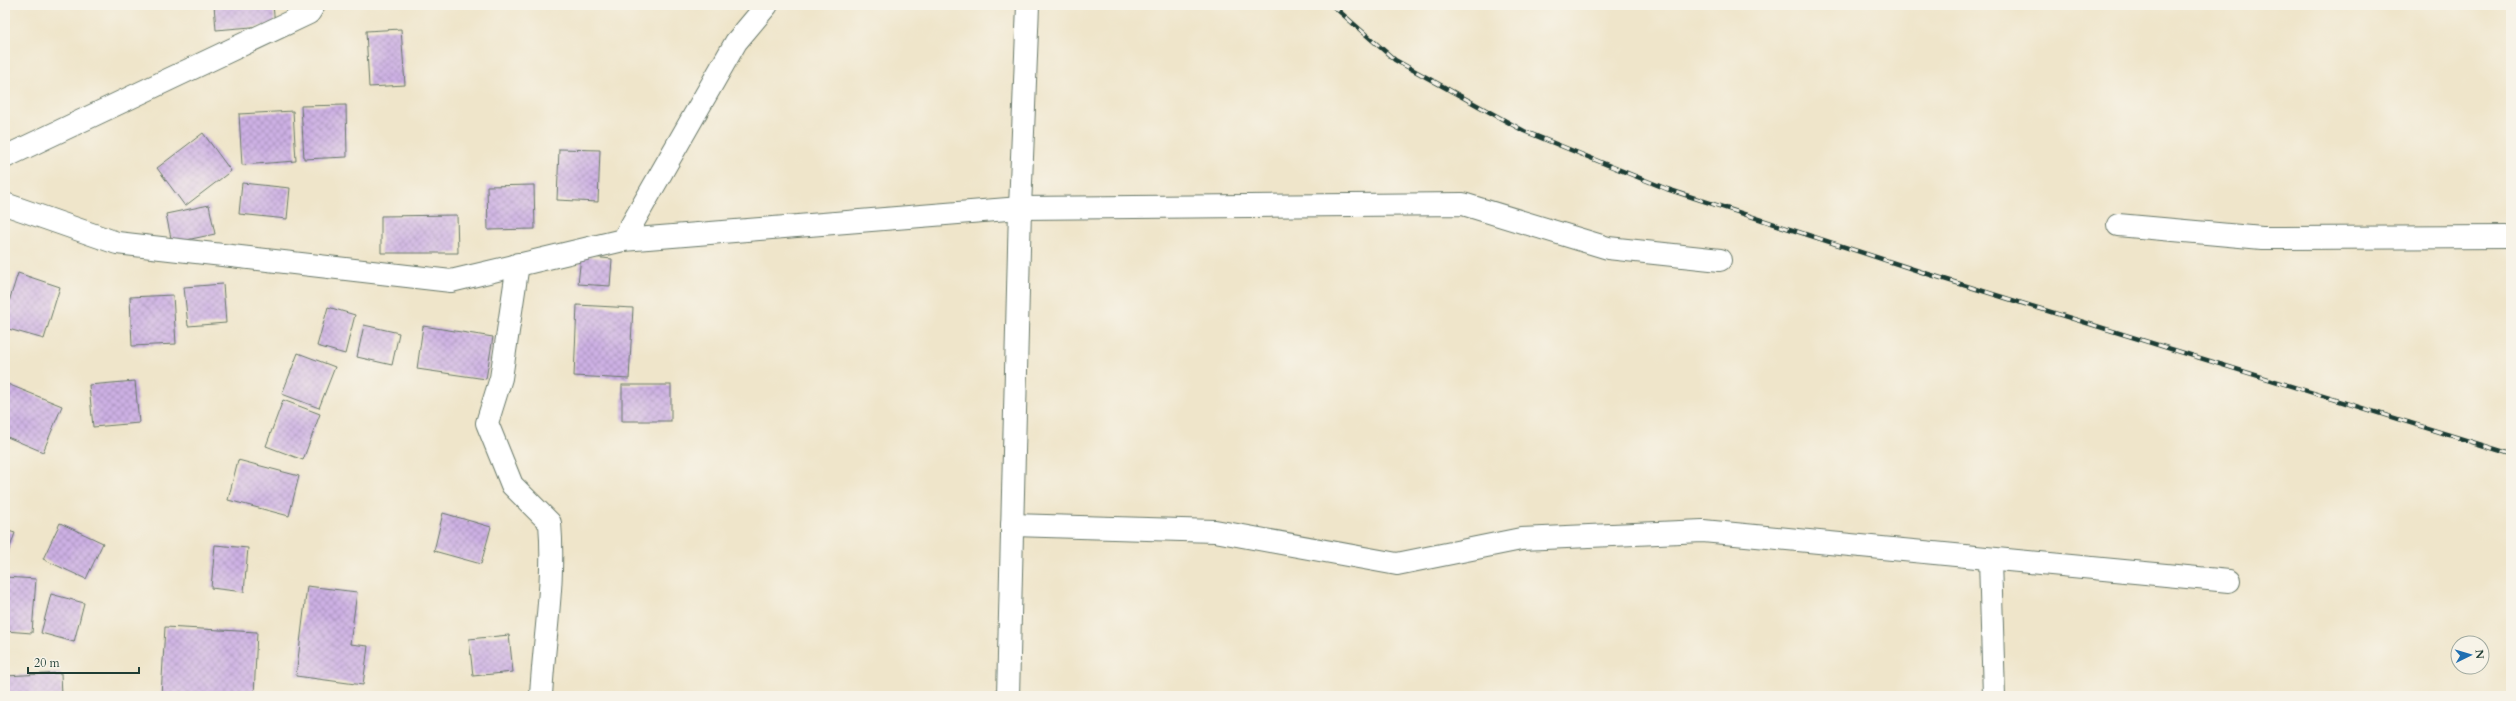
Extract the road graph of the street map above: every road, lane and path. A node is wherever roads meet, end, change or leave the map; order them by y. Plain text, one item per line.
1 (314, 5) edge
2 (767, 5) edge
3 (1028, 5) edge
4 (5, 157) edge
5 (5, 204) edge
6 (1020, 208) junction
7 (2118, 224) dead end
8 (2511, 238) edge
9 (623, 240) junction
10 (1720, 260) dead end
11 (518, 264) junction
12 (1012, 525) junction
13 (1990, 559) junction
14 (2229, 581) dead end
15 (541, 696) edge
16 (1008, 696) edge
17 (1994, 696) edge

1 - 4 street
2 - 9 street
3 - 6 street
5 - 11 street
6 - 9 street
6 - 10 street
6 - 12 street
7 - 8 street
9 - 11 street
11 - 15 street
12 - 13 street
12 - 16 street
13 - 14 street
13 - 17 street

